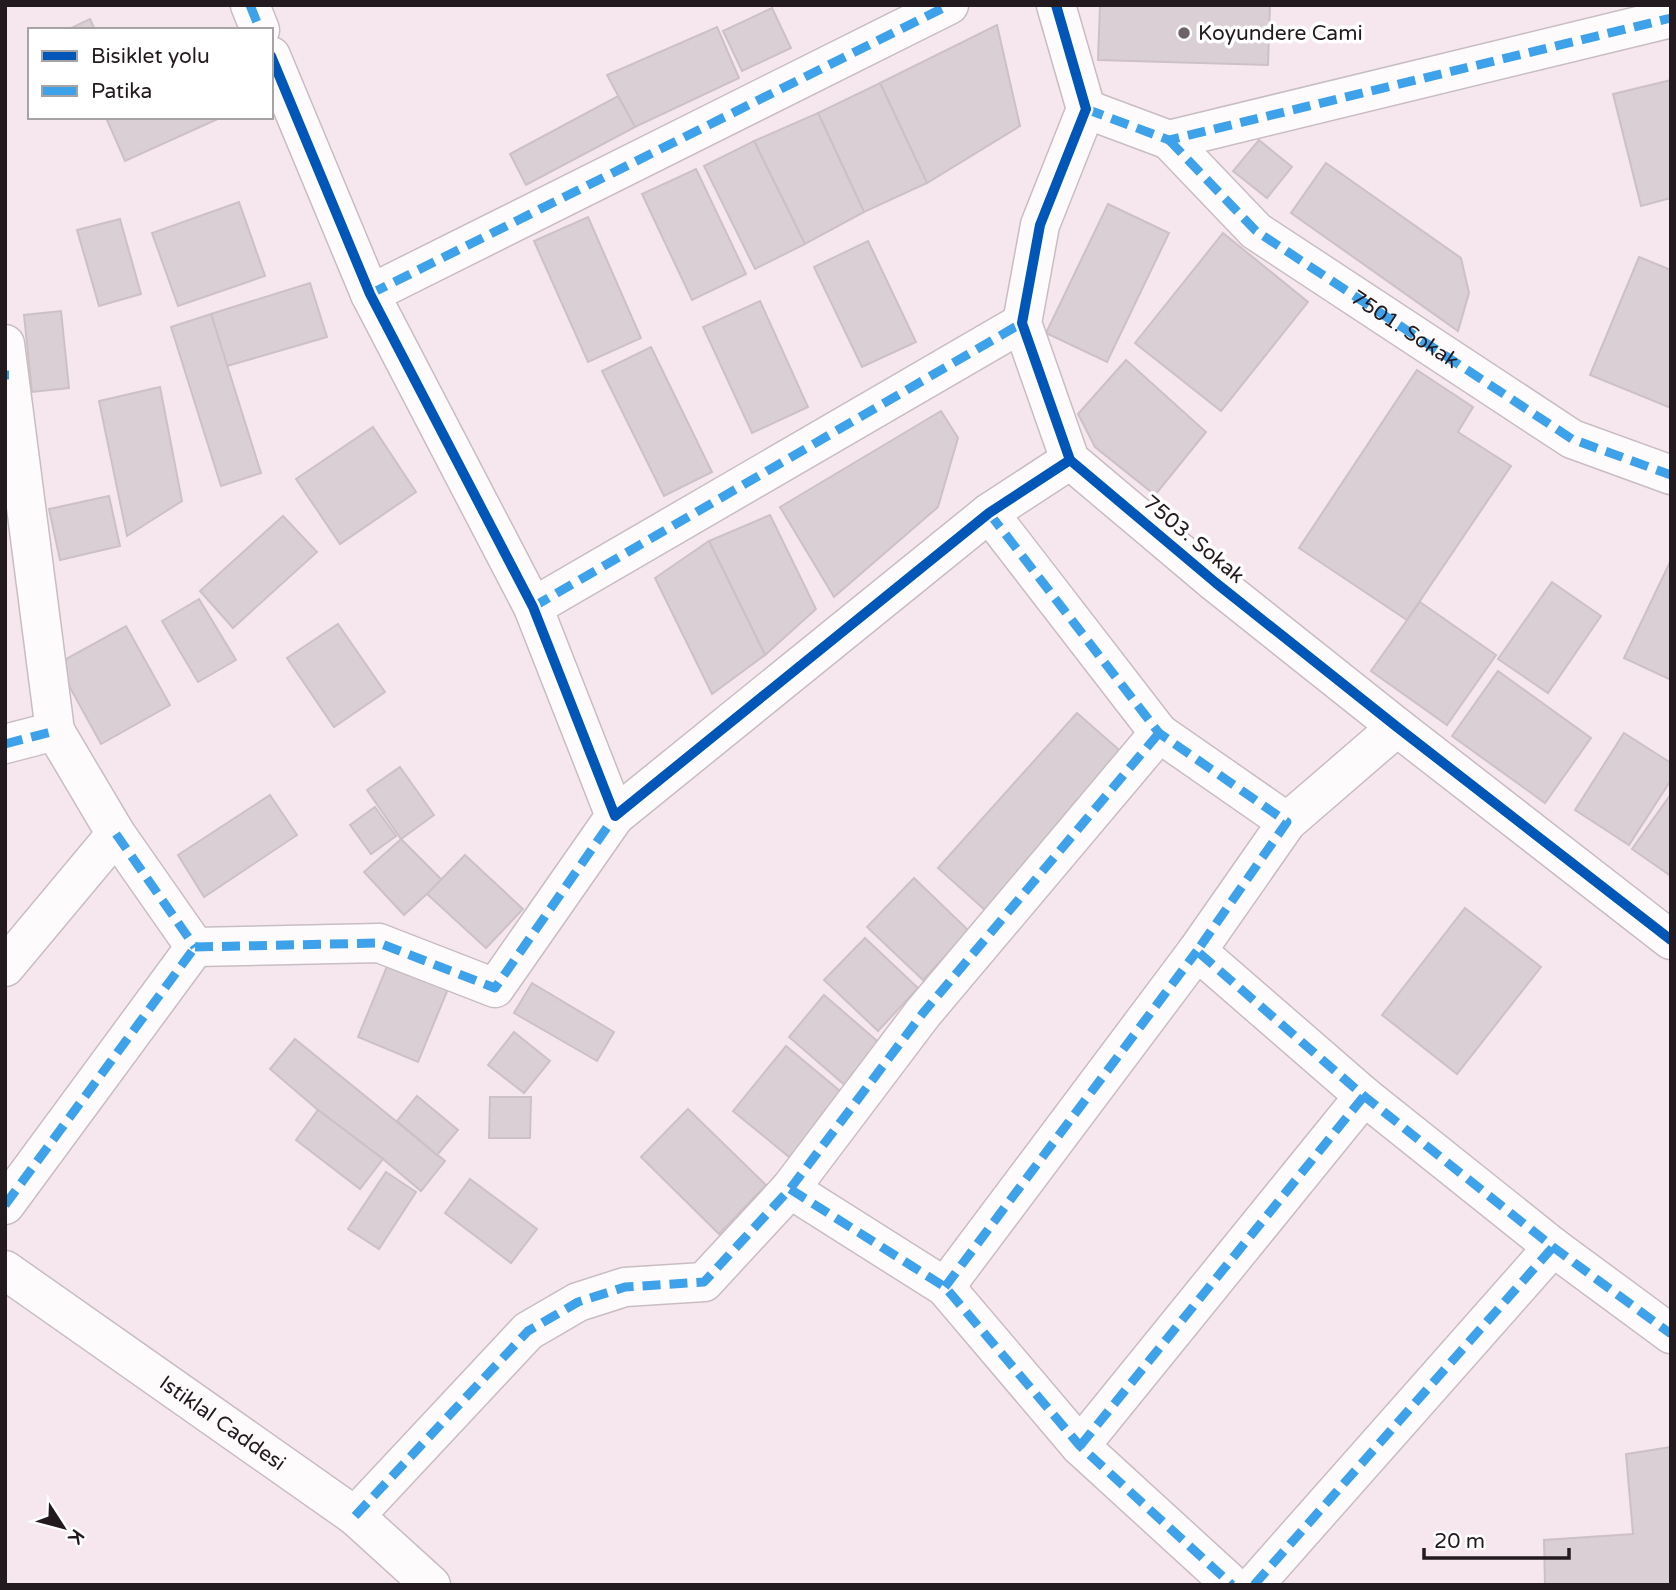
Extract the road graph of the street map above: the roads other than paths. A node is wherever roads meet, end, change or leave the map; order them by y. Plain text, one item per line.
1 (250, 5) edge
2 (949, 5) edge
3 (1056, 5) edge
4 (1671, 18) edge
5 (259, 28) edge
6 (273, 61) edge
7 (1086, 109) junction
8 (1169, 140) junction
9 (370, 294) junction
10 (1022, 323) junction
11 (7, 365) edge
12 (1070, 460) junction
13 (1671, 475) edge
14 (989, 513) junction
15 (533, 607) junction
16 (1397, 727) junction
17 (55, 731) junction
18 (1159, 733) junction
19 (5, 744) edge
20 (615, 816) junction
21 (1287, 822) junction
22 (116, 834) junction
23 (1671, 940) edge
24 (195, 947) junction
25 (1197, 951) junction
26 (5, 967) edge
27 (1364, 1096) junction
28 (790, 1189) junction
29 (5, 1205) edge
30 (1553, 1247) junction
31 (5, 1270) edge
32 (945, 1287) junction
33 (1671, 1335) edge
34 (1080, 1446) junction
35 (355, 1516) junction
36 (431, 1585) edge
37 (1232, 1585) edge
38 (1254, 1585) edge

1 - 5 street
2 - 9 street
3 - 7 street
4 - 8 street
6 - 9 street
7 - 8 street
7 - 10 street
8 - 13 street, 7501. Sokak
9 - 15 street
10 - 12 street
10 - 15 street
11 - 17 street
12 - 14 street
12 - 16 street, 7503. Sokak
14 - 18 street
14 - 20 street
15 - 20 street
16 - 21 street
16 - 23 street, 7503. Sokak
17 - 19 street
17 - 22 street
18 - 21 street
18 - 28 street
20 - 24 street
21 - 25 street
22 - 24 street
22 - 26 street
24 - 29 street
25 - 27 street
25 - 32 street
27 - 30 street
27 - 34 street
28 - 32 street
28 - 35 street
30 - 33 street
30 - 38 street
31 - 35 street, Istiklal Caddesi
32 - 34 street
34 - 37 street
35 - 36 street, Istiklal Caddesi

